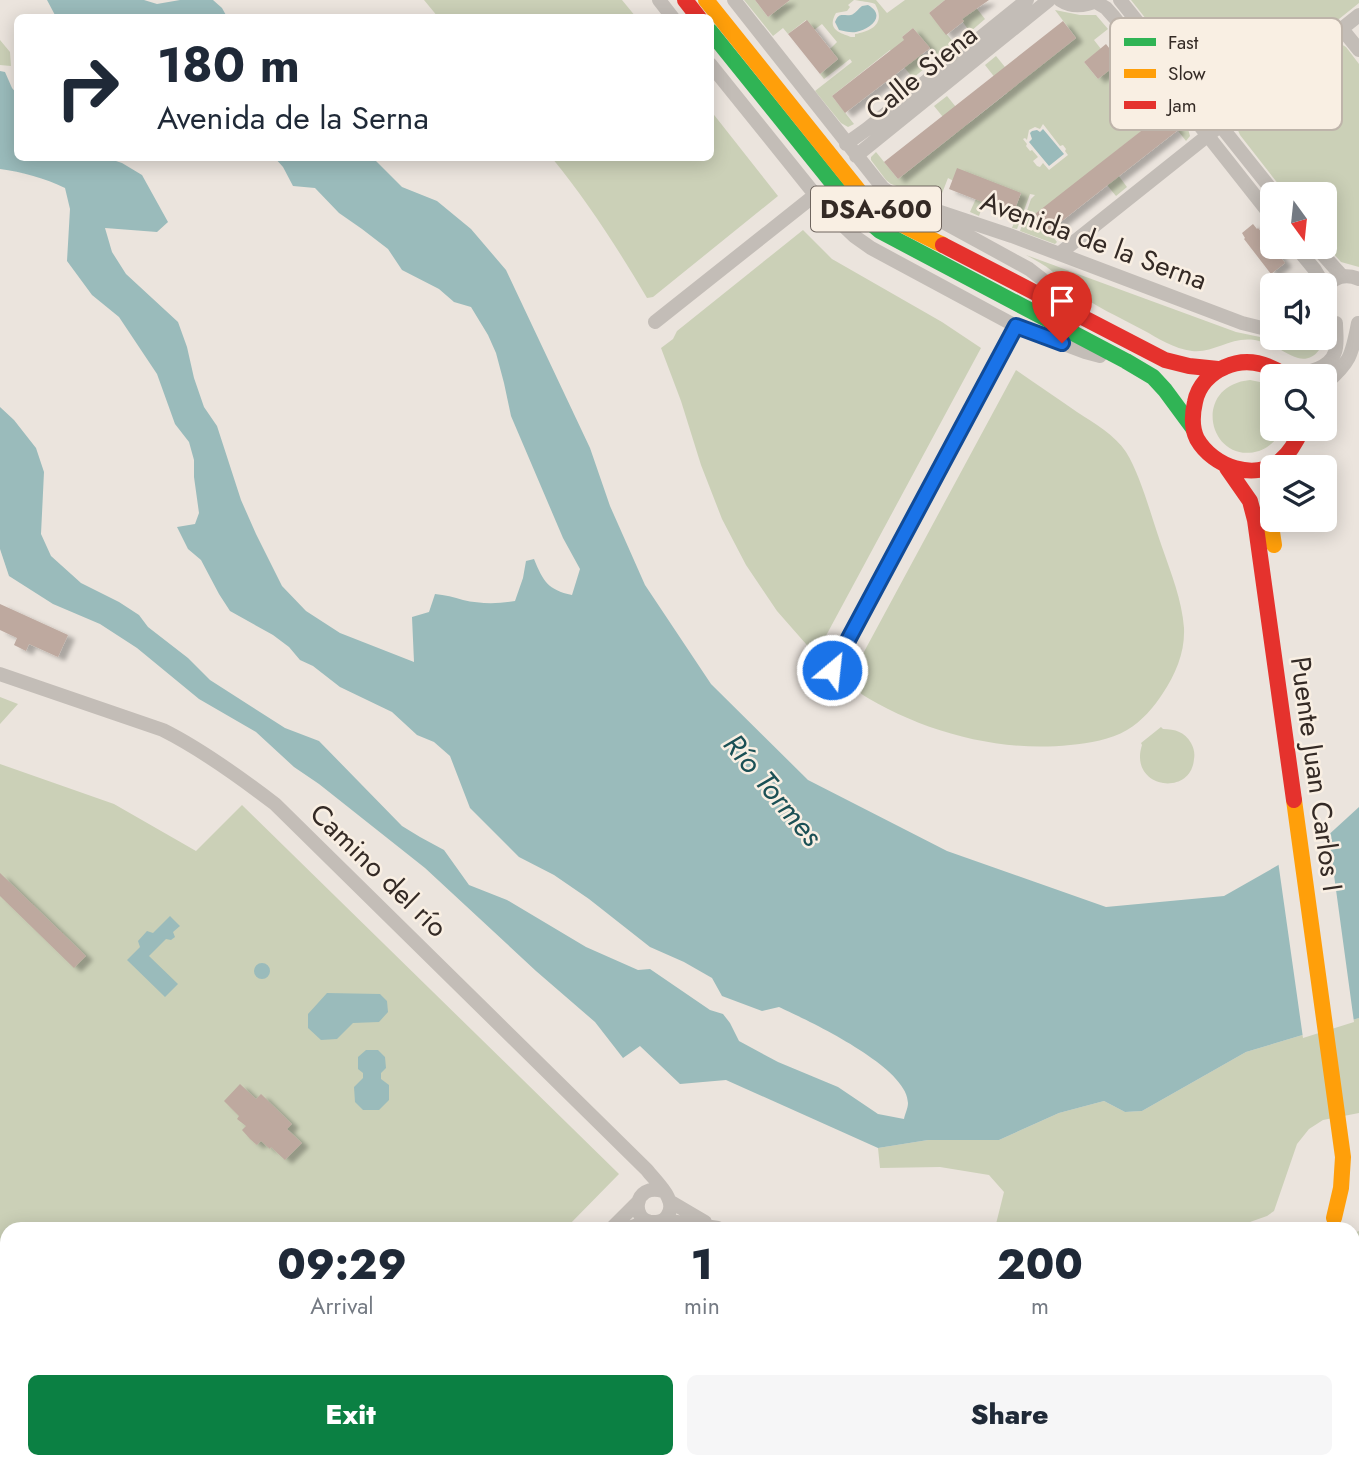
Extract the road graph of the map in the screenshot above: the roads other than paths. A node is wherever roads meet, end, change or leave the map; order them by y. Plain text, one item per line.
1 (659, 0) edge
2 (685, 0) edge
3 (706, 0) edge
4 (733, 0) edge
5 (1027, 0) edge
6 (1049, 0) edge
7 (1060, 0) edge
8 (1120, 0) edge
9 (1098, 1) edge
10 (670, 14) edge
11 (696, 14) edge
12 (1359, 15) edge
13 (1115, 18) edge
14 (1134, 18) edge
15 (1342, 29) joint
16 (714, 37) edge
17 (1359, 50) edge
18 (714, 69) edge
19 (1202, 130) edge
20 (1214, 130) edge
21 (1224, 130) edge
22 (1207, 136) junction
23 (846, 144) junction
24 (856, 156) junction
25 (1265, 182) edge
26 (815, 195) junction
27 (898, 198) junction
28 (1260, 202) edge
29 (1059, 254) junction
30 (1306, 259) edge
31 (1327, 259) edge
32 (1317, 273) edge
33 (1342, 276) junction
34 (1337, 278) edge
35 (1359, 279) edge
36 (655, 322) dead end
37 (1337, 323) edge
38 (1358, 323) edge
39 (1016, 326) junction
40 (1260, 328) edge
41 (1114, 334) junction
42 (1335, 350) edge
43 (1126, 361) junction
44 (1266, 364) edge
45 (1324, 364) edge
46 (1219, 369) junction
47 (1337, 373) edge
48 (1193, 428) junction
49 (1227, 468) junction
50 (1260, 470) edge
51 (1271, 532) edge
52 (832, 670) dead end
53 (0, 674) edge
54 (1287, 697) junction
55 (1357, 1144) dead end
56 (667, 1196) junction
57 (638, 1202) junction
58 (663, 1220) junction
59 (1335, 1220) edge
60 (618, 1222) edge
61 (648, 1222) edge
62 (658, 1222) edge
63 (676, 1222) edge
64 (707, 1222) edge

1 - 10 street
2 - 11 main road
3 - 41 main road, Avenida de la Serna / DSA-600
4 - 23 street, Avenida de la Serna
5 - 23 street, Calle Siena
6 - 24 street, Calle Siena
7 - 9 street
8 - 14 street
9 - 13 street
12 - 15 street
15 - 17 street
16 - 43 main road, DSA-600
18 - 26 street
19 - 22 street
20 - 22 street
21 - 25 street
22 - 28 street
22 - 29 street
23 - 24 street, Avenida de la Serna
24 - 27 street, Avenida de la Serna
26 - 36 street
26 - 39 street
27 - 29 street, Avenida de la Serna
27 - 41 street, Avenida de la Serna
29 - 40 street, Avenida de la Serna
30 - 32 street
31 - 33 street
33 - 34 street
33 - 35 street
37 - 38 street
38 - 47 street
39 - 43 street
39 - 52 street
41 - 46 main road, Avenida de la Serna / DSA-600
42 - 45 street
43 - 48 main road, DSA-600
44 - 46 main road, DSA-600
46 - 48 main road
48 - 49 main road, DSA-600
49 - 50 main road
49 - 54 main road, Puente Juan Carlos I / DSA-600
51 - 54 main road, Puente Juan Carlos I / DSA-600
53 - 56 street, Camino del río
54 - 55 main road, Puente Juan Carlos I / DSA-600
54 - 59 main road, Puente Juan Carlos I / DSA-600
56 - 57 street
56 - 58 street
56 - 64 street, Camino del río
57 - 60 street
57 - 61 street
58 - 62 street
58 - 63 street

